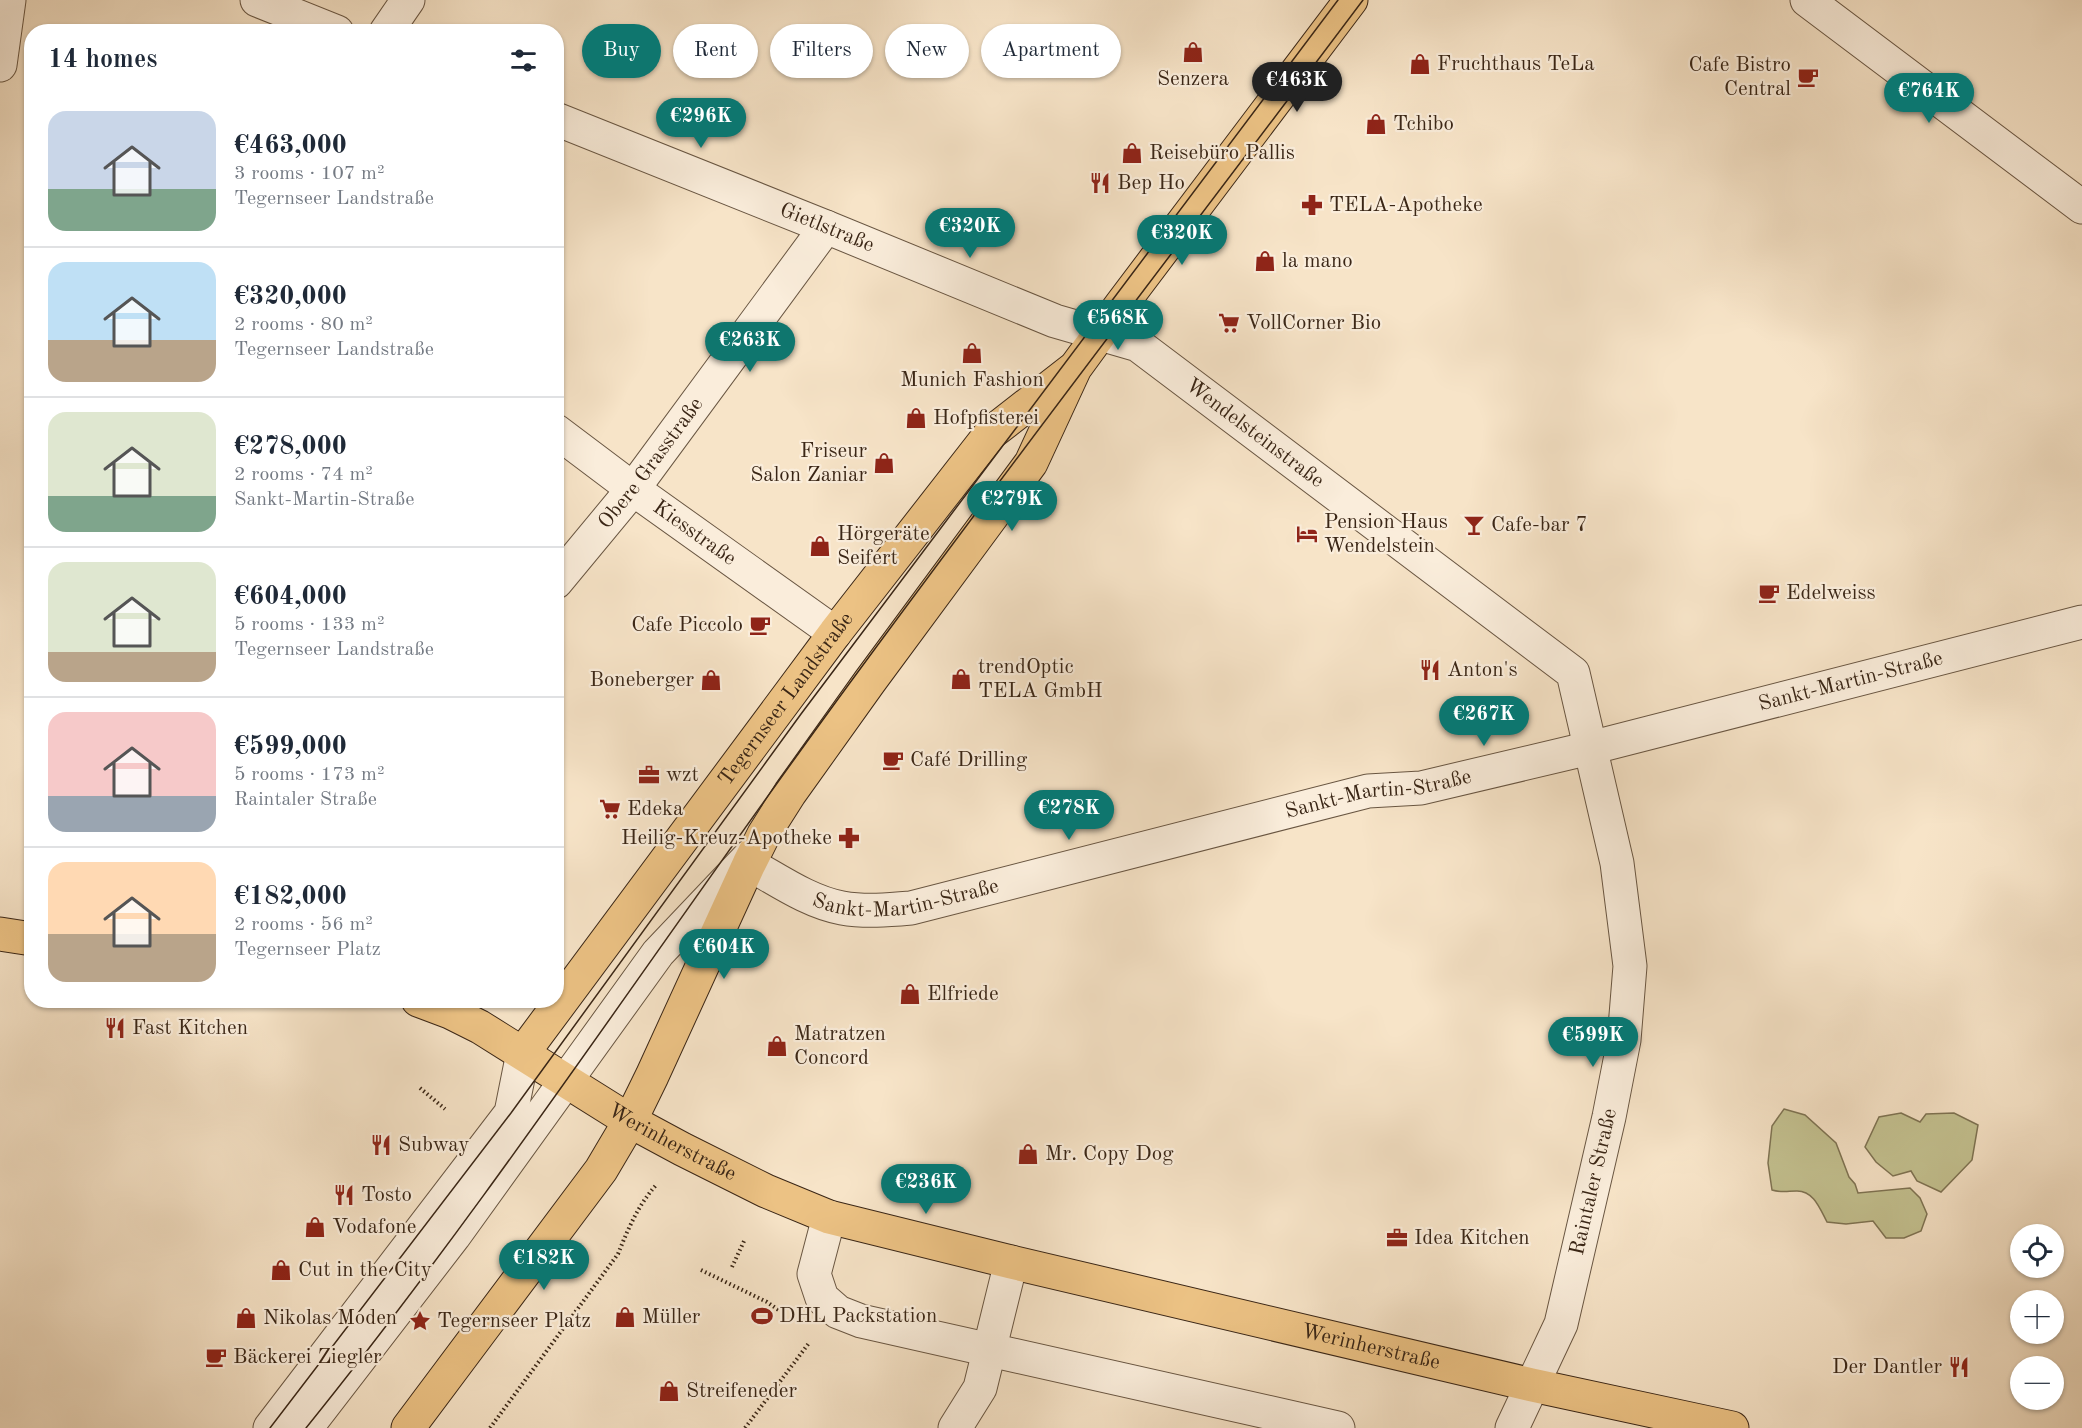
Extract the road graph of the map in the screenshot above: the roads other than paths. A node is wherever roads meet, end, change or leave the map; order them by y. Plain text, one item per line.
1 (9, 0) edge
2 (257, 0) edge
3 (408, 0) edge
4 (1351, 0) edge
5 (1807, 0) edge
6 (317, 24) edge
7 (392, 24) edge
8 (0, 65) edge
9 (564, 122) edge
10 (2082, 207) edge
11 (826, 227) junction
12 (1099, 334) junction
13 (1075, 368) junction
14 (564, 437) edge
15 (633, 489) junction
16 (564, 572) edge
17 (2082, 622) edge
18 (835, 633) junction
19 (1590, 748) junction
20 (752, 857) junction
21 (0, 934) edge
22 (24, 938) edge
23 (564, 998) edge
24 (439, 1008) edge
25 (556, 1008) edge
26 (523, 1053) junction
27 (567, 1081) junction
28 (630, 1121) junction
29 (829, 1217) junction
30 (1011, 1262) junction
31 (989, 1350) junction
32 (1532, 1385) junction
33 (270, 1428) edge
34 (306, 1428) edge
35 (408, 1428) edge
36 (955, 1428) edge
37 (1338, 1428) edge
38 (1512, 1428) edge
39 (1732, 1428) edge

1 - 8 street
2 - 6 street
3 - 7 street
4 - 12 main road, Tegernseer Landstraße
5 - 10 street
9 - 11 street, Gietlstraße
11 - 12 street, Gietlstraße
11 - 15 street, Obere Grasstraße
12 - 13 main road, Tegernseer Landstraße
12 - 19 street, Wendelsteinstraße
13 - 18 main road, Tegernseer Landstraße
13 - 20 main road, Tegernseer Landstraße
14 - 15 street, Kiesstraße
15 - 16 street, Obere Grasstraße
15 - 18 street, Kiesstraße
17 - 19 street, Sankt-Martin-Straße
18 - 23 main road, Tegernseer Landstraße
19 - 20 street, Sankt-Martin-Straße
19 - 32 street, Raintaler Straße
20 - 27 street
20 - 28 main road, Tegernseer Landstraße
21 - 22 main road
24 - 26 main road, Werinherstraße
25 - 26 main road, Tegernseer Landstraße
26 - 27 main road, Werinherstraße
26 - 33 street
27 - 28 main road, Werinherstraße
27 - 34 street
28 - 29 main road, Werinherstraße
28 - 35 main road
29 - 30 main road, Werinherstraße
29 - 31 street
30 - 31 street
30 - 32 main road, Werinherstraße
31 - 36 street
31 - 37 street
32 - 38 street, Raintaler Straße
32 - 39 main road, Werinherstraße

